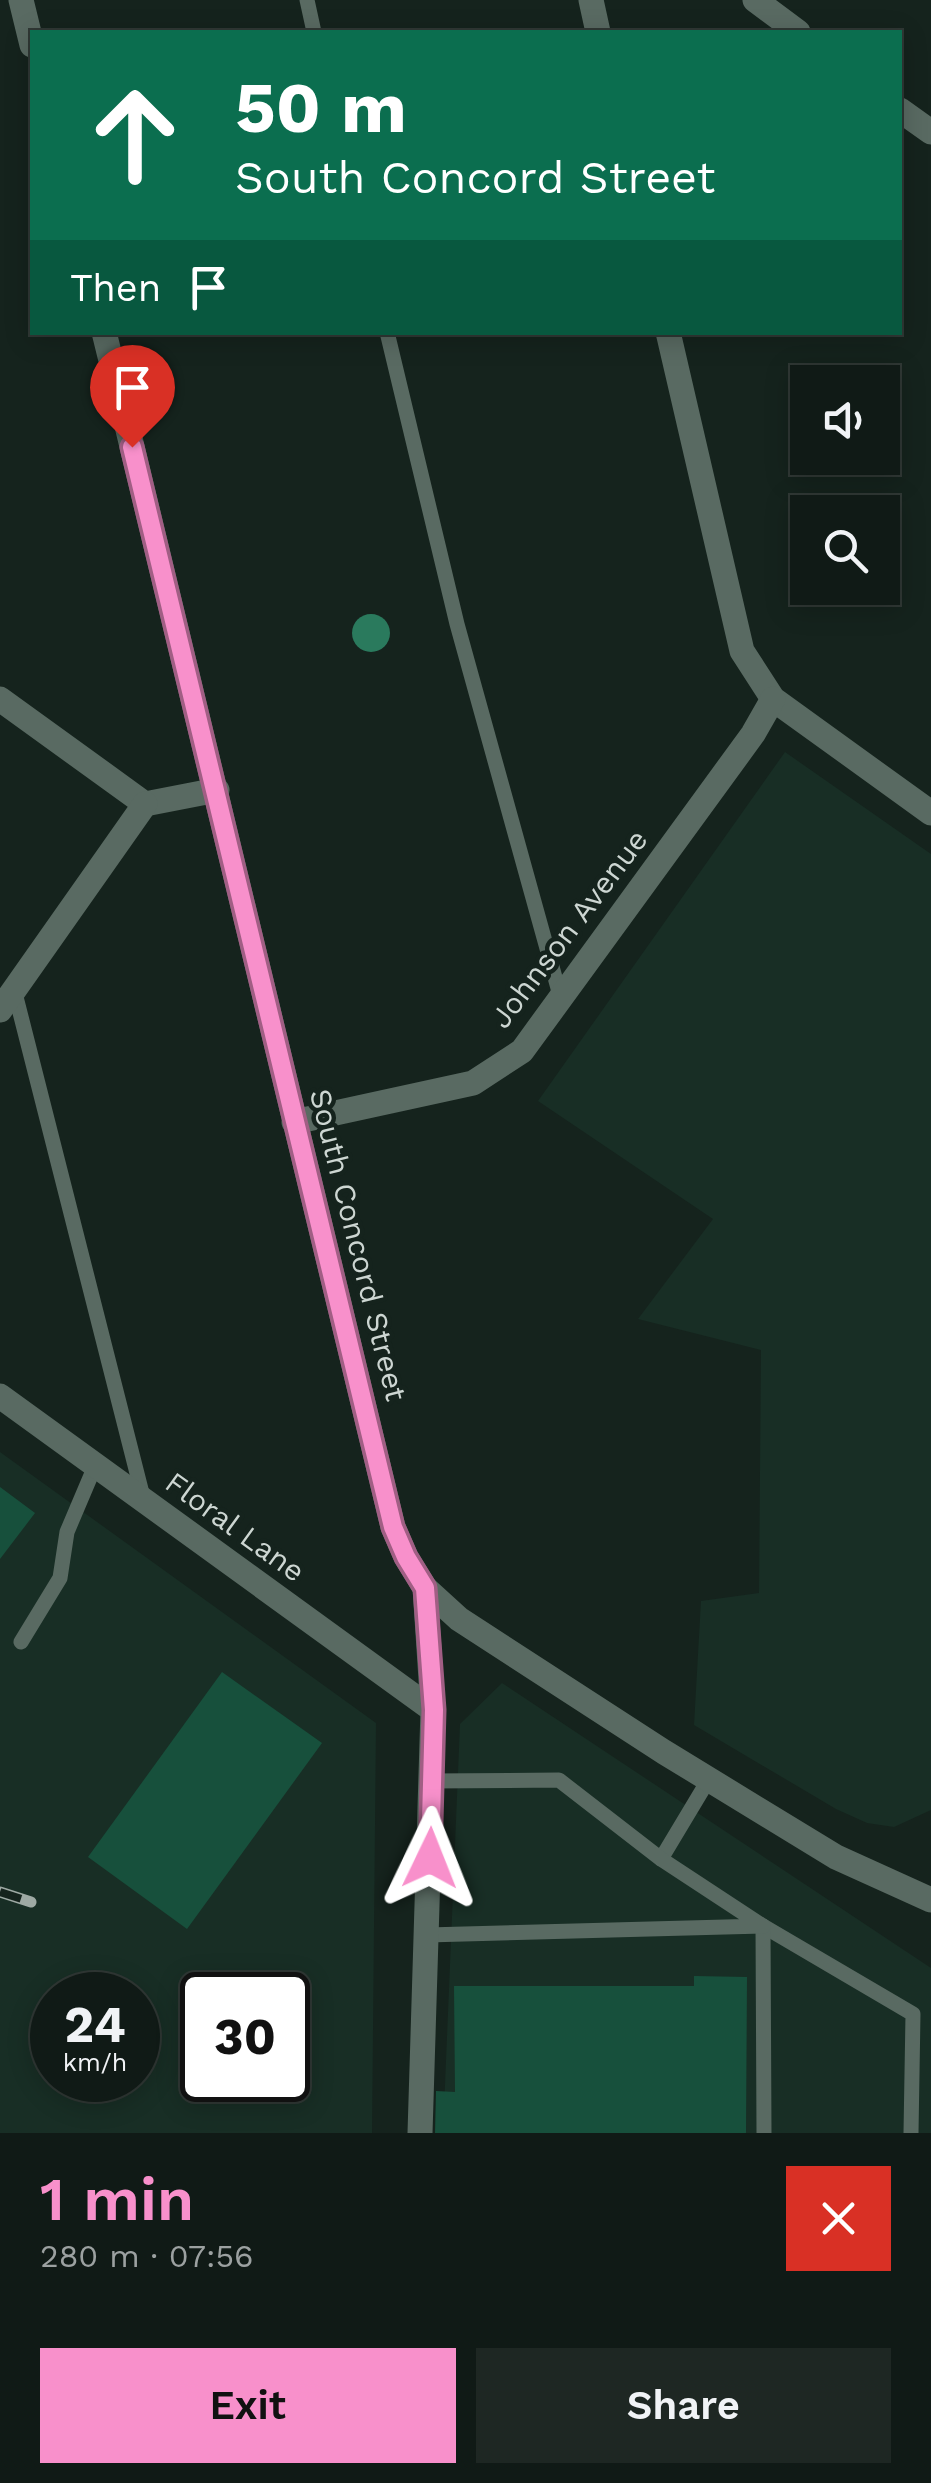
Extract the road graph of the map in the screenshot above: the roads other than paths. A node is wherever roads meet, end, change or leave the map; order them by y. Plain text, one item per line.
1 (22, 0) edge
2 (306, 0) edge
3 (591, 0) edge
4 (754, 0) edge
5 (314, 30) edge
6 (598, 30) edge
7 (795, 30) edge
8 (30, 36) edge
9 (902, 111) edge
10 (931, 132) edge
11 (105, 335) edge
12 (388, 335) edge
13 (669, 335) edge
14 (773, 698) junction
15 (0, 699) edge
16 (217, 790) junction
17 (145, 804) junction
18 (931, 813) edge
19 (7, 999) edge
20 (560, 999) junction
21 (294, 1122) junction
22 (0, 1396) edge
23 (95, 1466) junction
24 (144, 1501) junction
25 (425, 1588) junction
26 (21, 1642) dead end
27 (434, 1710) junction
28 (710, 1780) junction
29 (430, 1781) junction
30 (660, 1859) junction
31 (931, 1900) edge
32 (763, 1926) junction
33 (427, 1934) junction
34 (420, 2133) edge
35 (764, 2133) edge
36 (911, 2133) edge

1 - 8 street
2 - 5 lane
3 - 6 street
4 - 7 street
9 - 10 street
11 - 16 street, South Concord Street
12 - 20 lane
13 - 14 street
14 - 18 street
14 - 20 street, Johnson Avenue
15 - 17 street
16 - 17 street
16 - 21 street, South Concord Street
17 - 19 street
19 - 24 lane
20 - 21 street, Johnson Avenue
21 - 25 street, South Concord Street
22 - 23 street, Floral Lane
23 - 24 street, Floral Lane
23 - 26 lane
24 - 27 street, Floral Lane
25 - 27 street
25 - 28 street, South Concord Street
27 - 29 street
28 - 30 lane
28 - 31 street, South Concord Street
29 - 30 lane
29 - 33 street
30 - 32 lane
32 - 33 lane
32 - 35 lane
32 - 36 lane
33 - 34 street

